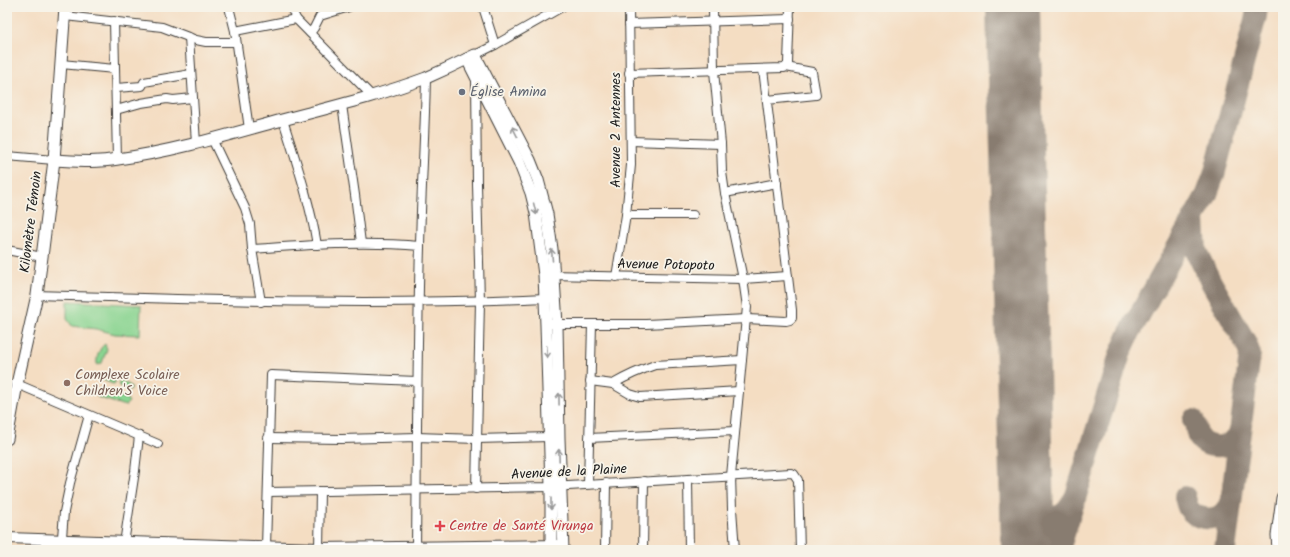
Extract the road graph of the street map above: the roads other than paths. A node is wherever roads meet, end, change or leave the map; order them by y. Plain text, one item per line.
1 (230, 7) edge
2 (291, 7) edge
3 (349, 7) edge
4 (484, 7) edge
5 (562, 7) edge
6 (629, 7) edge
7 (713, 7) edge
8 (790, 7) edge
9 (65, 11) edge
10 (296, 19) junction
11 (790, 19) junction
12 (114, 21) junction
13 (714, 21) junction
14 (629, 24) junction
15 (234, 31) junction
16 (310, 33) junction
17 (189, 37) junction
18 (236, 42) junction
19 (495, 45) junction
20 (471, 57) junction
21 (61, 64) junction
22 (786, 67) junction
23 (115, 69) junction
24 (763, 69) junction
25 (714, 71) junction
26 (629, 73) junction
27 (191, 74) junction
28 (476, 76) junction
29 (426, 77) junction
30 (116, 88) junction
31 (372, 96) junction
32 (193, 98) junction
33 (767, 100) junction
34 (342, 105) junction
35 (116, 110) junction
36 (283, 120) junction
37 (249, 129) junction
38 (212, 139) junction
39 (631, 141) junction
40 (196, 142) junction
41 (721, 144) junction
42 (7, 156) edge
43 (54, 160) junction
44 (117, 160) junction
45 (538, 180) junction
46 (777, 183) junction
47 (528, 185) junction
48 (725, 193) junction
49 (626, 215) junction
50 (693, 216) dead end
51 (361, 243) junction
52 (317, 245) junction
53 (420, 246) junction
54 (252, 249) junction
55 (7, 250) edge
56 (42, 257) junction
57 (549, 275) junction
58 (788, 276) junction
59 (616, 277) junction
60 (743, 279) junction
61 (37, 295) junction
62 (545, 298) junction
63 (419, 301) junction
64 (480, 301) junction
65 (261, 302) junction
66 (747, 319) junction
67 (552, 324) junction
68 (592, 324) junction
69 (742, 360) junction
70 (417, 381) junction
71 (590, 381) junction
72 (17, 384) junction
73 (613, 384) junction
74 (738, 391) junction
75 (10, 406) edge
76 (89, 415) junction
77 (735, 431) junction
78 (140, 436) junction
79 (417, 437) junction
80 (549, 437) junction
81 (268, 438) junction
82 (589, 438) junction
83 (7, 439) edge
84 (477, 439) junction
85 (158, 444) dead end
86 (731, 476) junction
87 (688, 479) junction
88 (644, 481) junction
89 (606, 483) junction
90 (588, 484) junction
91 (556, 486) junction
92 (417, 489) junction
93 (476, 489) junction
94 (320, 491) junction
95 (268, 492) junction
96 (1283, 498) edge
97 (7, 538) edge
98 (62, 545) edge
99 (124, 546) edge
100 (186, 547) edge
101 (266, 547) junction
102 (563, 547) edge
103 (416, 548) edge
104 (551, 548) edge
105 (319, 549) edge
106 (605, 550) edge
107 (644, 550) edge
108 (689, 550) edge
109 (735, 550) edge
110 (800, 550) edge
111 (1279, 550) edge

1 - 15 street
2 - 10 street
3 - 16 street
4 - 19 street
5 - 19 street
6 - 14 street, Avenue 2 Antennes
7 - 13 street
8 - 11 street
9 - 12 street
9 - 21 main road, Kilomètre Témoin
10 - 15 street
10 - 16 street
11 - 13 street
11 - 22 street
12 - 17 street
12 - 23 street
13 - 14 street
13 - 25 street
14 - 26 street, Avenue 2 Antennes
15 - 18 street
16 - 31 street
17 - 18 street
17 - 27 street
18 - 37 street
19 - 20 street
20 - 28 main road
20 - 29 main road
45 -> 20 main road
21 - 23 street
21 - 43 main road, Kilomètre Témoin
22 - 24 street
22 - 33 street
23 - 30 street
24 - 25 street
24 - 33 street
25 - 26 street
25 - 41 street
26 - 39 street, Avenue 2 Antennes
27 - 30 street
27 - 32 street
28 - 47 main road
28 - 64 street
29 - 31 main road
29 - 53 street
30 - 35 street
31 - 34 main road
32 - 35 street
32 - 40 street
33 - 46 street
34 - 36 main road
34 - 51 street
35 - 44 street
36 - 37 main road
36 - 52 street
37 - 38 main road
38 - 40 main road
38 - 54 street
39 - 41 street
39 - 49 street, Avenue 2 Antennes
40 - 44 main road
41 - 48 street
42 - 43 street
43 - 44 main road
43 - 56 main road, Kilomètre Témoin
45 - 47 main road
57 -> 45 main road
46 - 48 street
46 - 58 street
47 -> 57 main road
48 - 60 street
49 - 50 street
49 - 59 street, Avenue 2 Antennes
51 - 52 street
51 - 53 street
52 - 54 street
53 - 63 street
54 - 65 street
55 - 56 street
56 - 61 main road, Kilomètre Témoin
57 - 59 street, Avenue Potopoto
57 - 62 main road
57 - 67 main road
58 - 60 street, Avenue Potopoto
58 - 66 street
59 - 60 street, Avenue Potopoto
60 - 66 street
61 - 65 street
61 - 72 main road, Kilomètre Témoin
62 - 64 street
62 - 67 main road
63 - 64 street
63 - 65 street
63 - 70 street
64 - 84 street
66 - 68 street
66 - 69 street
67 - 68 street
67 -> 80 main road
91 -> 67 main road
68 - 71 street
69 - 73 street
69 - 74 street
70 - 79 street
70 - 81 street
71 - 73 street
71 - 82 street
72 - 75 main road, Kilomètre Témoin
72 - 76 street
73 - 74 street
74 - 77 street
75 - 83 main road, Kilomètre Témoin
76 - 78 street
76 - 98 street
77 - 82 street
77 - 86 street
78 - 85 street
78 - 99 street
79 - 81 street
79 - 84 street
79 - 92 street
80 - 84 street
80 - 91 main road
81 - 95 street
82 - 90 street
84 - 93 street
86 - 87 street, Avenue de la Plaine
86 - 109 street
86 - 110 street, Avenue de la Plaine
87 - 88 street, Avenue de la Plaine
87 - 108 street
88 - 89 street, Avenue de la Plaine
88 - 107 street
89 - 90 street, Avenue de la Plaine
89 - 106 street
90 - 91 street, Avenue de la Plaine
91 - 93 street, Avenue de la Plaine
91 - 102 main road
91 -> 104 main road
92 - 93 street, Avenue de la Plaine
92 - 94 street, Avenue de la Plaine
92 - 103 street
94 - 95 street, Avenue de la Plaine
94 - 105 street
95 - 101 street
96 - 111 highway
97 - 98 street
98 - 99 street
99 - 100 street
100 - 101 street
101 - 105 street
102 - 104 street
103 - 104 street
103 - 105 street

